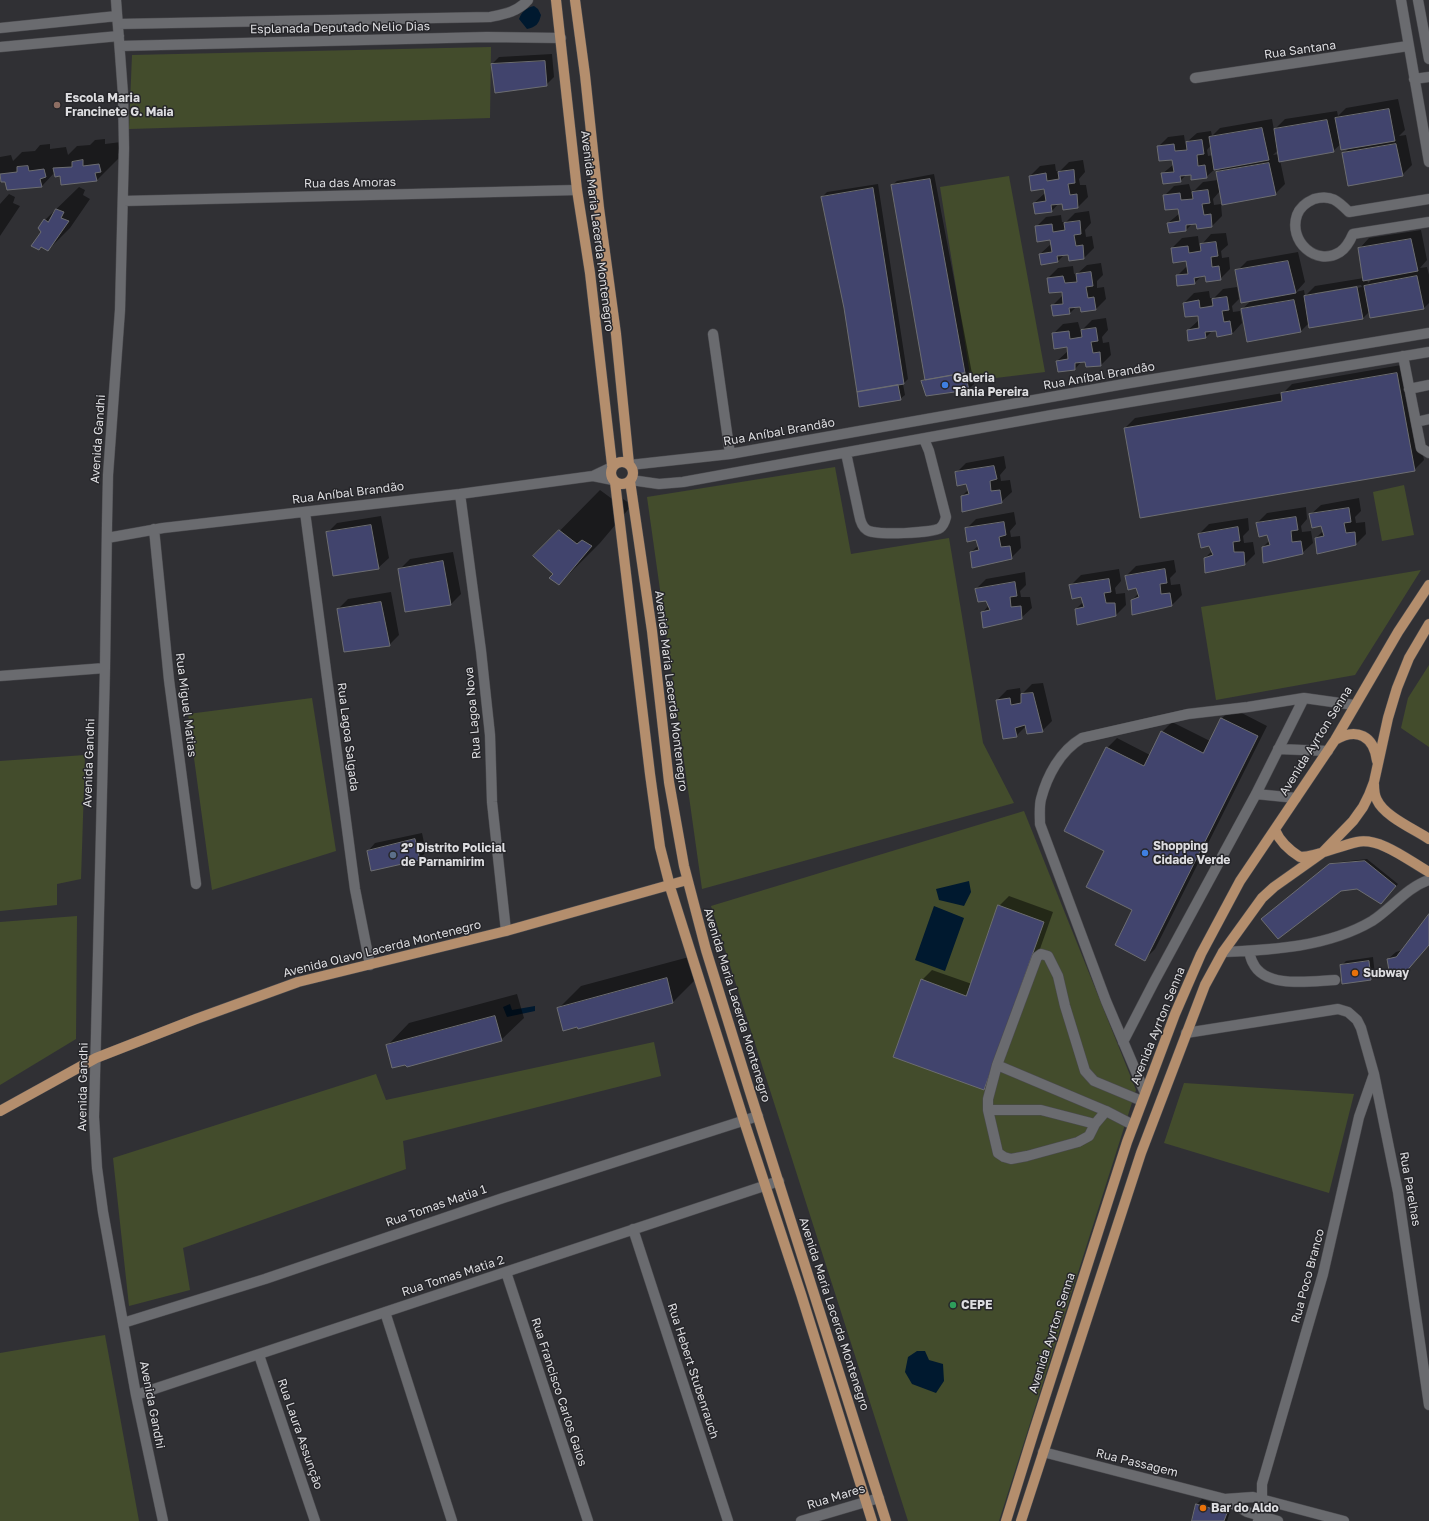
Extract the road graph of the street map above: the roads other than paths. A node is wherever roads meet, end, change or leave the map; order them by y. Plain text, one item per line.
1 (116, 0) edge
2 (528, 0) edge
3 (556, 0) edge
4 (575, 0) edge
5 (1401, 0) edge
6 (1418, 0) edge
7 (117, 20) junction
8 (0, 28) edge
9 (119, 36) junction
10 (560, 38) junction
11 (120, 46) junction
12 (1408, 46) junction
13 (0, 47) edge
14 (1429, 59) edge
15 (1429, 77) edge
16 (1195, 78) dead end
17 (1414, 79) junction
18 (1429, 162) edge
19 (577, 190) junction
20 (1429, 199) edge
21 (123, 201) junction
22 (1429, 222) edge
23 (1429, 333) edge
24 (713, 334) dead end
25 (1429, 352) edge
26 (1402, 356) junction
27 (1152, 380) junction
28 (1429, 385) edge
29 (1409, 389) junction
30 (1155, 398) junction
31 (1429, 419) edge
32 (1416, 422) junction
33 (924, 439) junction
34 (846, 453) junction
35 (1429, 453) edge
36 (730, 454) junction
37 (630, 464) junction
38 (612, 466) junction
39 (593, 476) junction
40 (630, 480) junction
41 (614, 481) junction
42 (460, 494) junction
43 (305, 512) junction
44 (154, 529) junction
45 (107, 538) junction
46 (1429, 584) edge
47 (1429, 624) edge
48 (105, 668) junction
49 (0, 676) edge
50 (1304, 698) junction
51 (1354, 705) junction
52 (1335, 740) junction
53 (1278, 749) junction
54 (1328, 751) junction
55 (1377, 765) junction
56 (1374, 782) junction
57 (1256, 794) junction
58 (1296, 798) junction
59 (1275, 830) junction
60 (1429, 839) edge
61 (1322, 853) junction
62 (1429, 872) edge
63 (687, 880) junction
64 (1429, 880) edge
65 (196, 884) dead end
66 (670, 885) junction
67 (506, 931) junction
68 (1249, 951) junction
69 (1223, 952) junction
70 (370, 965) junction
71 (1334, 980) dead end
72 (1186, 1033) junction
73 (1123, 1042) junction
74 (96, 1058) junction
75 (997, 1065) junction
76 (1374, 1074) junction
77 (1144, 1097) junction
78 (988, 1110) junction
79 (0, 1111) edge
80 (1106, 1111) junction
81 (758, 1116) junction
82 (744, 1121) junction
83 (1096, 1124) junction
84 (1133, 1125) junction
85 (779, 1181) junction
86 (766, 1185) junction
87 (633, 1229) junction
88 (506, 1272) junction
89 (385, 1312) junction
90 (124, 1322) junction
91 (259, 1355) junction
92 (136, 1395) junction
93 (1429, 1404) edge
94 (1043, 1452) junction
95 (879, 1498) junction
96 (1225, 1499) junction
97 (1257, 1499) junction
98 (866, 1502) junction
99 (1245, 1516) edge
100 (1259, 1518) edge
101 (163, 1521) edge
102 (315, 1521) edge
103 (452, 1521) edge
104 (588, 1521) edge
105 (728, 1521) edge
106 (801, 1521) edge
107 (872, 1521) edge
108 (886, 1521) edge
109 (1006, 1521) edge
110 (1021, 1521) edge
111 (1278, 1521) edge
112 (1344, 1521) edge

1 - 7 street, Avenida Gandhi
2 - 7 street, Esplanada Deputado Nelio Dias
3 - 10 main road, Avenida Maria Lacerda Montenegro
4 - 37 main road, Avenida Maria Lacerda Montenegro
5 - 12 street
6 - 14 street
7 - 8 street, Esplanada Deputado Nelio Dias
7 - 9 street, Avenida Gandhi
9 - 11 street, Avenida Gandhi
9 - 13 street
10 - 11 street, Esplanada Deputado Nelio Dias
10 - 19 main road, Avenida Maria Lacerda Montenegro
11 - 21 street, Avenida Gandhi
12 - 16 street, Rua Santana
12 - 17 street
15 - 17 street
17 - 18 street
19 - 21 street, Rua das Amoras
19 - 38 main road, Avenida Maria Lacerda Montenegro
20 - 22 street
21 - 45 street, Avenida Gandhi
23 - 27 street, Rua Aníbal Brandão
24 - 36 street
25 - 26 street
26 - 29 street
26 - 30 street
27 - 30 street
27 - 36 street, Rua Aníbal Brandão
28 - 29 street
29 - 32 street
30 - 33 street
31 - 32 street
32 - 35 street
33 - 34 street
33 - 34 street
34 - 40 street
36 - 37 street, Rua Aníbal Brandão
37 - 38 main road
37 - 40 main road
38 - 39 street, Rua Aníbal Brandão
38 - 41 main road
39 - 41 street, Rua Aníbal Brandão
39 - 42 street, Rua Aníbal Brandão
40 - 41 main road
40 - 63 main road, Avenida Maria Lacerda Montenegro
41 - 66 main road, Avenida Maria Lacerda Montenegro
42 - 43 street, Rua Aníbal Brandão
42 - 67 street, Rua Lagoa Nova
43 - 44 street, Rua Aníbal Brandão
43 - 70 street, Rua Lagoa Salgada
44 - 45 street, Rua Aníbal Brandão
44 - 65 street, Rua Miguel Matias
45 - 48 street, Avenida Gandhi
46 - 51 main road, Avenida Ayrton Senna
47 - 55 main road
48 - 49 street
48 - 74 street, Avenida Gandhi
50 - 51 street
50 - 53 street
50 - 73 street
51 - 52 main road, Avenida Ayrton Senna
52 - 54 main road, Avenida Ayrton Senna
52 - 55 main road
53 - 54 street
53 - 57 street
54 - 58 main road, Avenida Ayrton Senna
55 - 56 main road
56 - 60 main road
56 - 61 main road
57 - 58 street
57 - 73 street
58 - 59 main road, Avenida Ayrton Senna
59 - 61 main road
59 - 77 main road, Avenida Ayrton Senna
61 - 62 main road
61 - 69 main road
63 - 66 main road, Avenida Olavo Lacerda Montenegro
63 - 81 main road, Avenida Maria Lacerda Montenegro
64 - 68 street
66 - 67 main road, Avenida Olavo Lacerda Montenegro
66 - 82 main road, Avenida Maria Lacerda Montenegro
67 - 70 main road, Avenida Olavo Lacerda Montenegro
68 - 69 street
68 - 71 street
69 - 72 main road
70 - 74 main road, Avenida Olavo Lacerda Montenegro
72 - 76 street, Rua Parelhas
72 - 94 main road
73 - 77 street
74 - 79 main road, Avenida Olavo Lacerda Montenegro
74 - 90 street, Avenida Gandhi
75 - 77 street
75 - 78 street
75 - 80 street
76 - 93 street, Rua Parelhas
76 - 97 street, Rua Poco Branco
77 - 84 main road, Avenida Ayrton Senna
78 - 83 street
78 - 83 street
80 - 83 street
80 - 84 street
81 - 82 street, Rua Tomas Matia 1
81 - 85 main road, Avenida Maria Lacerda Montenegro
82 - 86 main road, Avenida Maria Lacerda Montenegro
82 - 90 street, Rua Tomas Matia 1
84 - 109 main road, Avenida Ayrton Senna
85 - 86 street, Rua Tomas Matia 2
85 - 95 main road, Avenida Maria Lacerda Montenegro
86 - 87 street, Rua Tomas Matia 2
86 - 98 main road, Avenida Maria Lacerda Montenegro
87 - 88 street, Rua Tomas Matia 2
87 - 105 street, Rua Hebert Stubenrauch
88 - 89 street, Rua Tomas Matia 2
88 - 104 street, Rua Francisco Carlos Gaios
89 - 91 street, Rua Tomas Matia 2
89 - 103 street
90 - 92 street, Avenida Gandhi
91 - 92 street, Rua Tomas Matia 2
91 - 102 street, Rua Laura Assunção
92 - 101 street, Avenida Gandhi
94 - 96 street, Rua Passagem
94 - 110 main road
95 - 98 street, Rua Mares
95 - 108 main road, Avenida Maria Lacerda Montenegro
96 - 97 street, Rua Passagem
96 - 99 street, Rua Passagem
97 - 99 street, Rua Poco Branco
97 - 100 street, Rua Poco Branco
97 - 112 street, Rua Passagem
98 - 106 street, Rua Mares
98 - 107 main road, Avenida Maria Lacerda Montenegro
99 - 100 street, Rua Passagem
100 - 111 street, Rua Passagem

